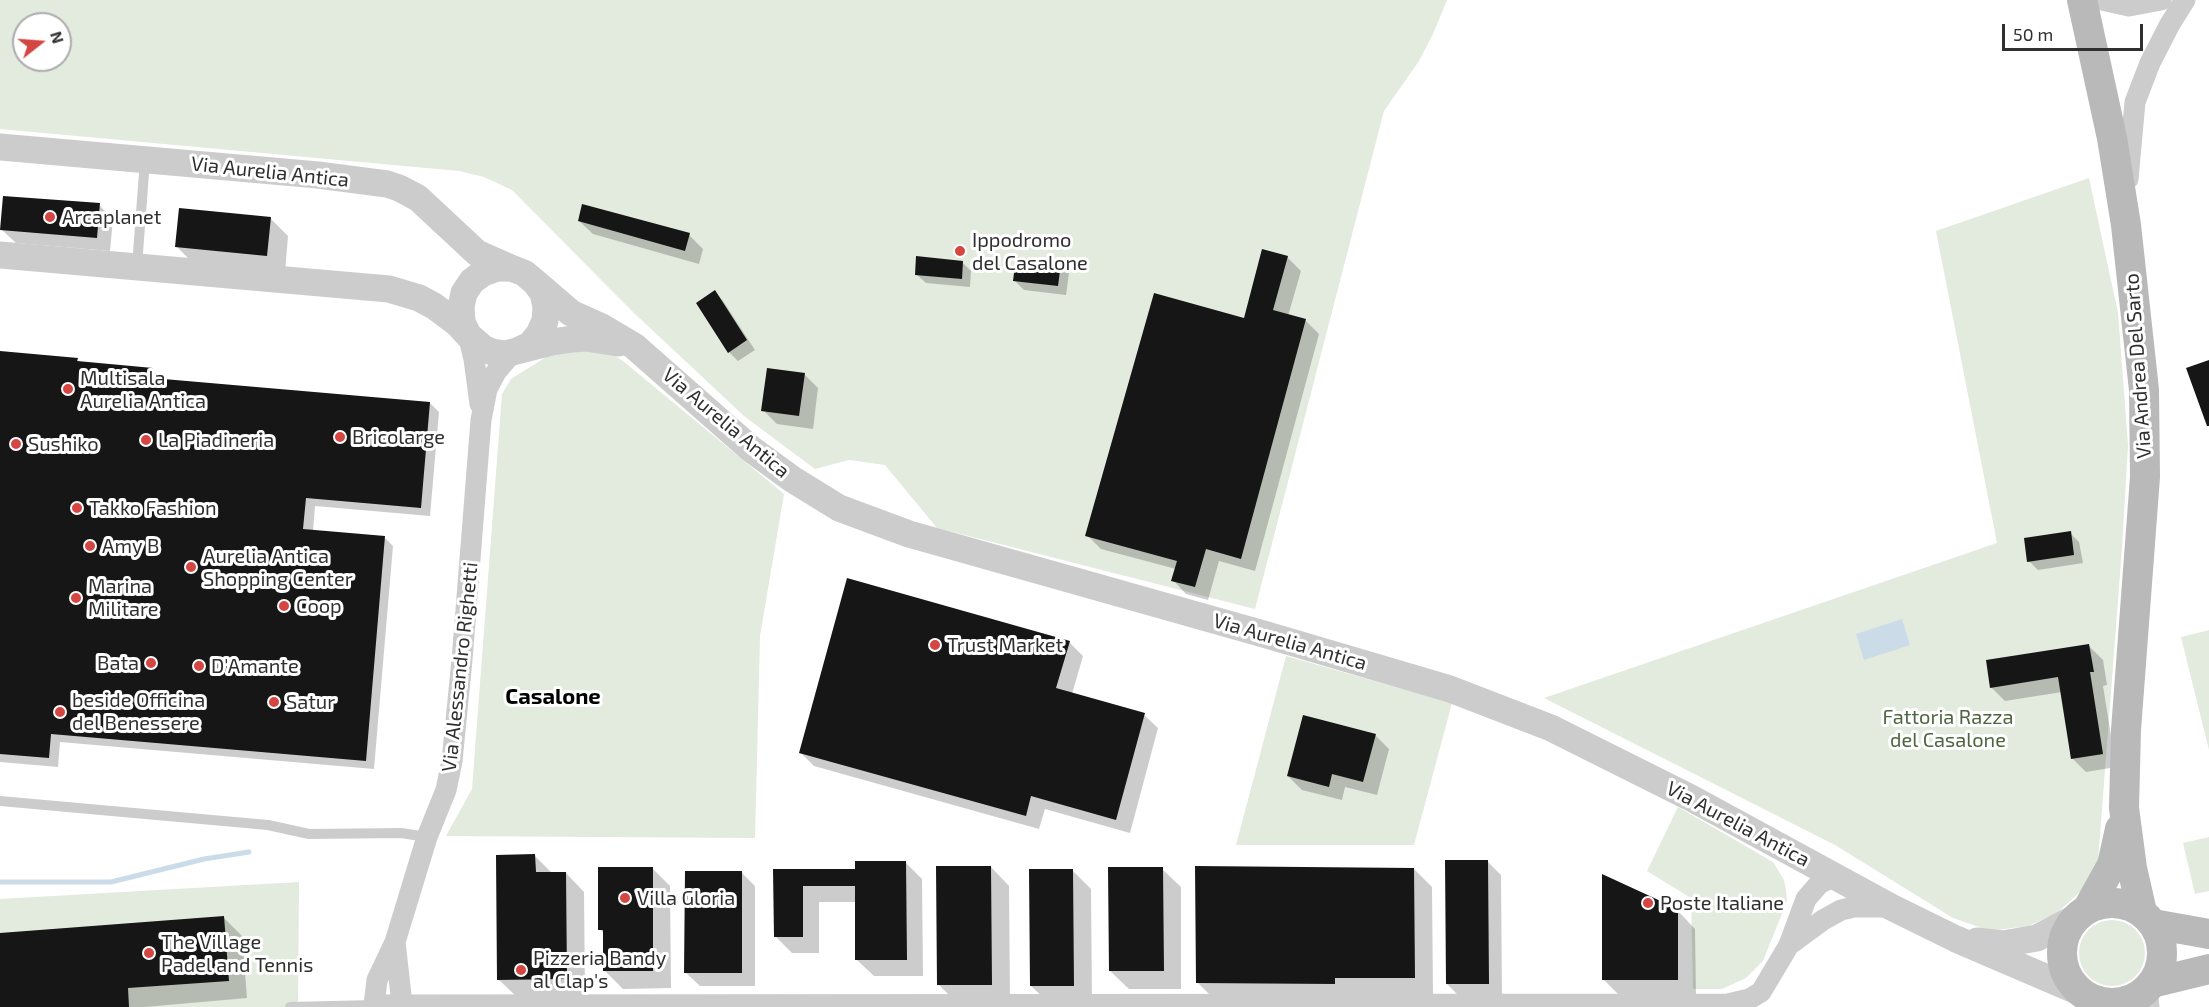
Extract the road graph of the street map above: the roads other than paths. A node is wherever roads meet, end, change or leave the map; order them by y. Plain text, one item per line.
1 (2082, 0) edge
2 (2102, 0) edge
3 (2161, 0) edge
4 (2185, 0) edge
5 (0, 147) edge
6 (145, 160) junction
7 (2126, 225) junction
8 (5, 257) edge
9 (137, 267) junction
10 (512, 268) junction
11 (535, 282) junction
12 (468, 335) junction
13 (634, 346) junction
14 (515, 352) junction
15 (482, 420) junction
16 (0, 801) edge
17 (2124, 808) junction
18 (427, 837) junction
19 (1799, 857) junction
20 (1834, 876) junction
21 (1806, 899) junction
22 (1891, 907) junction
23 (2081, 913) junction
24 (2148, 918) junction
25 (1822, 920) junction
26 (2209, 934) edge
27 (1956, 939) junction
28 (394, 942) junction
29 (1790, 945) junction
30 (2209, 969) edge
31 (2149, 993) edge
32 (1762, 1000) edge
33 (2094, 1000) edge
34 (402, 1004) junction
35 (374, 1005) junction
36 (492, 1006) edge
37 (572, 1006) edge
38 (751, 1006) edge
39 (803, 1006) edge
40 (1112, 1006) edge
41 (1168, 1006) edge
42 (1526, 1006) edge
43 (290, 1007) edge

1 - 7 main road, Via Andrea Del Sarto
2 - 3 street
4 - 7 street
5 - 6 street, Via Aurelia Antica
6 - 9 lane
6 - 10 street, Via Aurelia Antica
7 - 17 main road, Via Andrea Del Sarto
8 - 9 street
9 - 12 street
10 - 11 street, Via Aurelia Antica
10 - 12 street
11 - 13 street, Via Aurelia Antica
11 - 14 street
12 - 14 street
12 - 15 street
13 - 14 street
13 - 19 street, Via Aurelia Antica
14 - 15 street
15 - 18 street, Via Alessandro Righetti
16 - 18 lane
17 - 23 main road, Via Andrea Del Sarto
17 - 24 main road, Via Andrea Del Sarto
18 - 28 street, Via Alessandro Righetti
19 - 20 street, Via Aurelia Antica
19 - 21 street
20 - 21 street
20 - 22 street, Via Aurelia Antica
20 - 25 street
21 - 29 street
22 - 25 street
22 - 27 street, Via Aurelia Antica
23 - 24 main road, Via Aurelia Antica
23 - 27 street, Via Aurelia Antica
23 - 33 main road
24 - 26 main road, Via Aurelia Antica
24 - 31 main road
25 - 29 street
27 - 33 street, Via Aurelia Antica
28 - 34 street
28 - 35 street, Via Alessandro Righetti
29 - 32 street
30 - 31 main road, Via Aurelia Antica
31 - 33 main road, Via Aurelia Antica
32 - 42 street
34 - 35 street
34 - 36 street
35 - 43 lane
36 - 37 street
37 - 38 street
38 - 39 street
39 - 40 street
40 - 41 street
41 - 42 street

